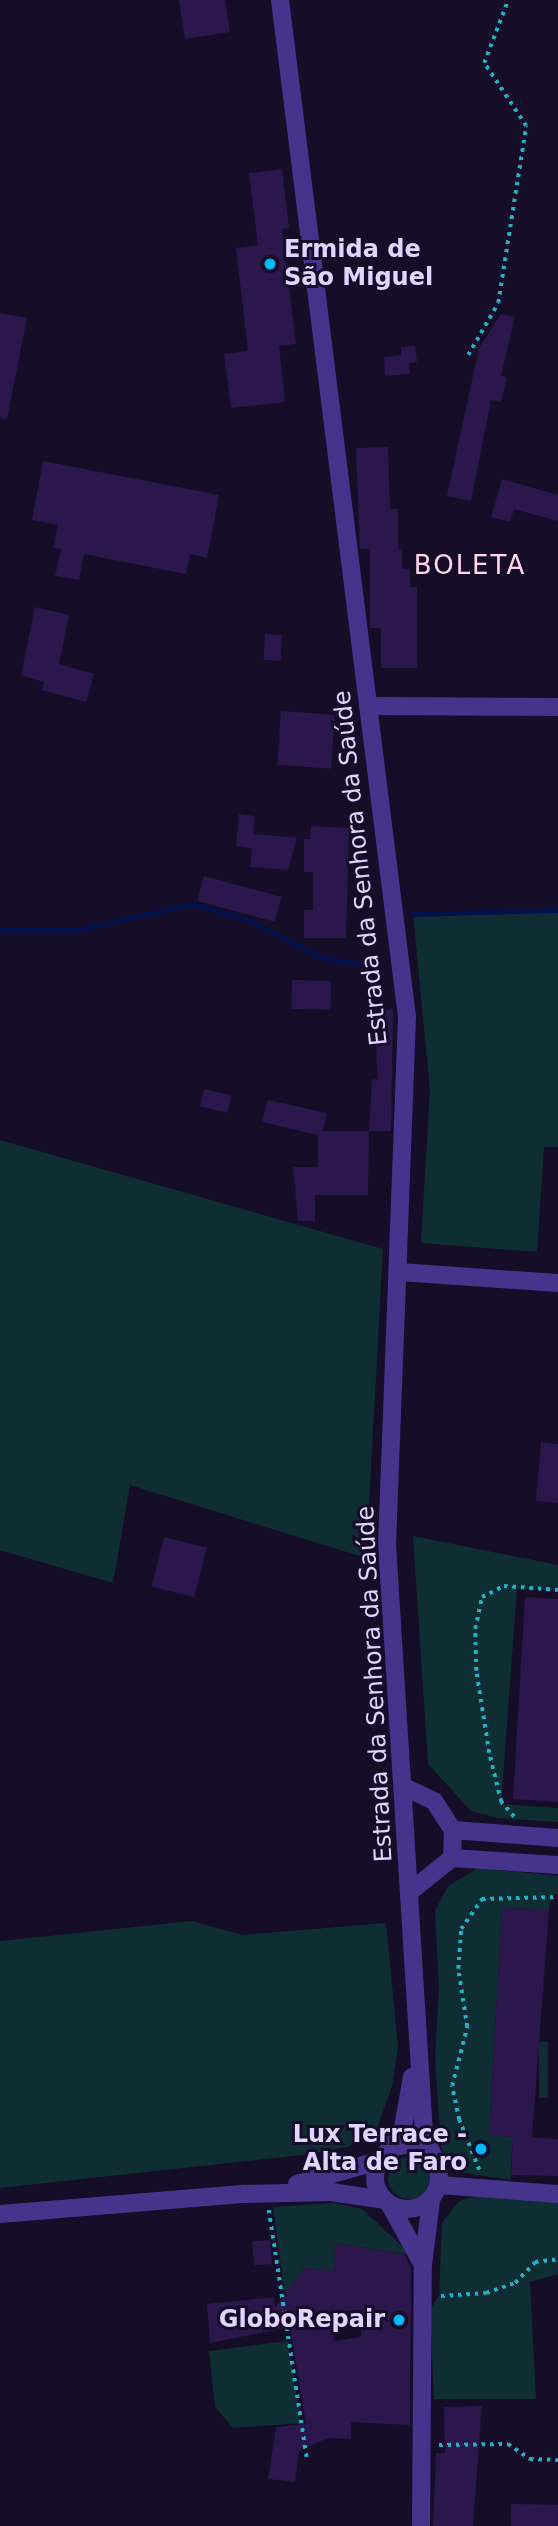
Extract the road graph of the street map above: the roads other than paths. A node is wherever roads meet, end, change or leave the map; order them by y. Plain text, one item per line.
1 (280, 0) edge
2 (368, 706) junction
3 (558, 706) edge
4 (400, 1272) junction
5 (558, 1283) edge
6 (404, 1787) junction
7 (453, 1830) junction
8 (558, 1838) edge
9 (452, 1858) junction
10 (558, 1865) edge
11 (411, 1891) junction
12 (418, 2029) junction
13 (382, 2157) junction
14 (434, 2158) junction
15 (435, 2192) junction
16 (245, 2194) junction
17 (558, 2194) edge
18 (387, 2202) junction
19 (0, 2214) edge
20 (423, 2265) junction
21 (421, 2526) edge

1 - 2 street, Estrada da Senhora da Saúde
2 - 3 street
2 - 4 street, Estrada da Senhora da Saúde
4 - 5 street
4 - 6 street, Estrada da Senhora da Saúde
6 - 7 street
6 - 11 street, Estrada da Senhora da Saúde
7 - 8 street
7 - 9 street
9 - 10 street
9 - 11 street
11 - 12 street, Estrada da Senhora da Saúde
12 - 13 street
12 - 14 street
13 - 14 street
13 - 16 street
13 - 18 street
14 - 15 street
15 - 17 street
15 - 18 street
15 - 20 street
16 - 18 street
16 - 19 street
18 - 20 street
20 - 21 street

